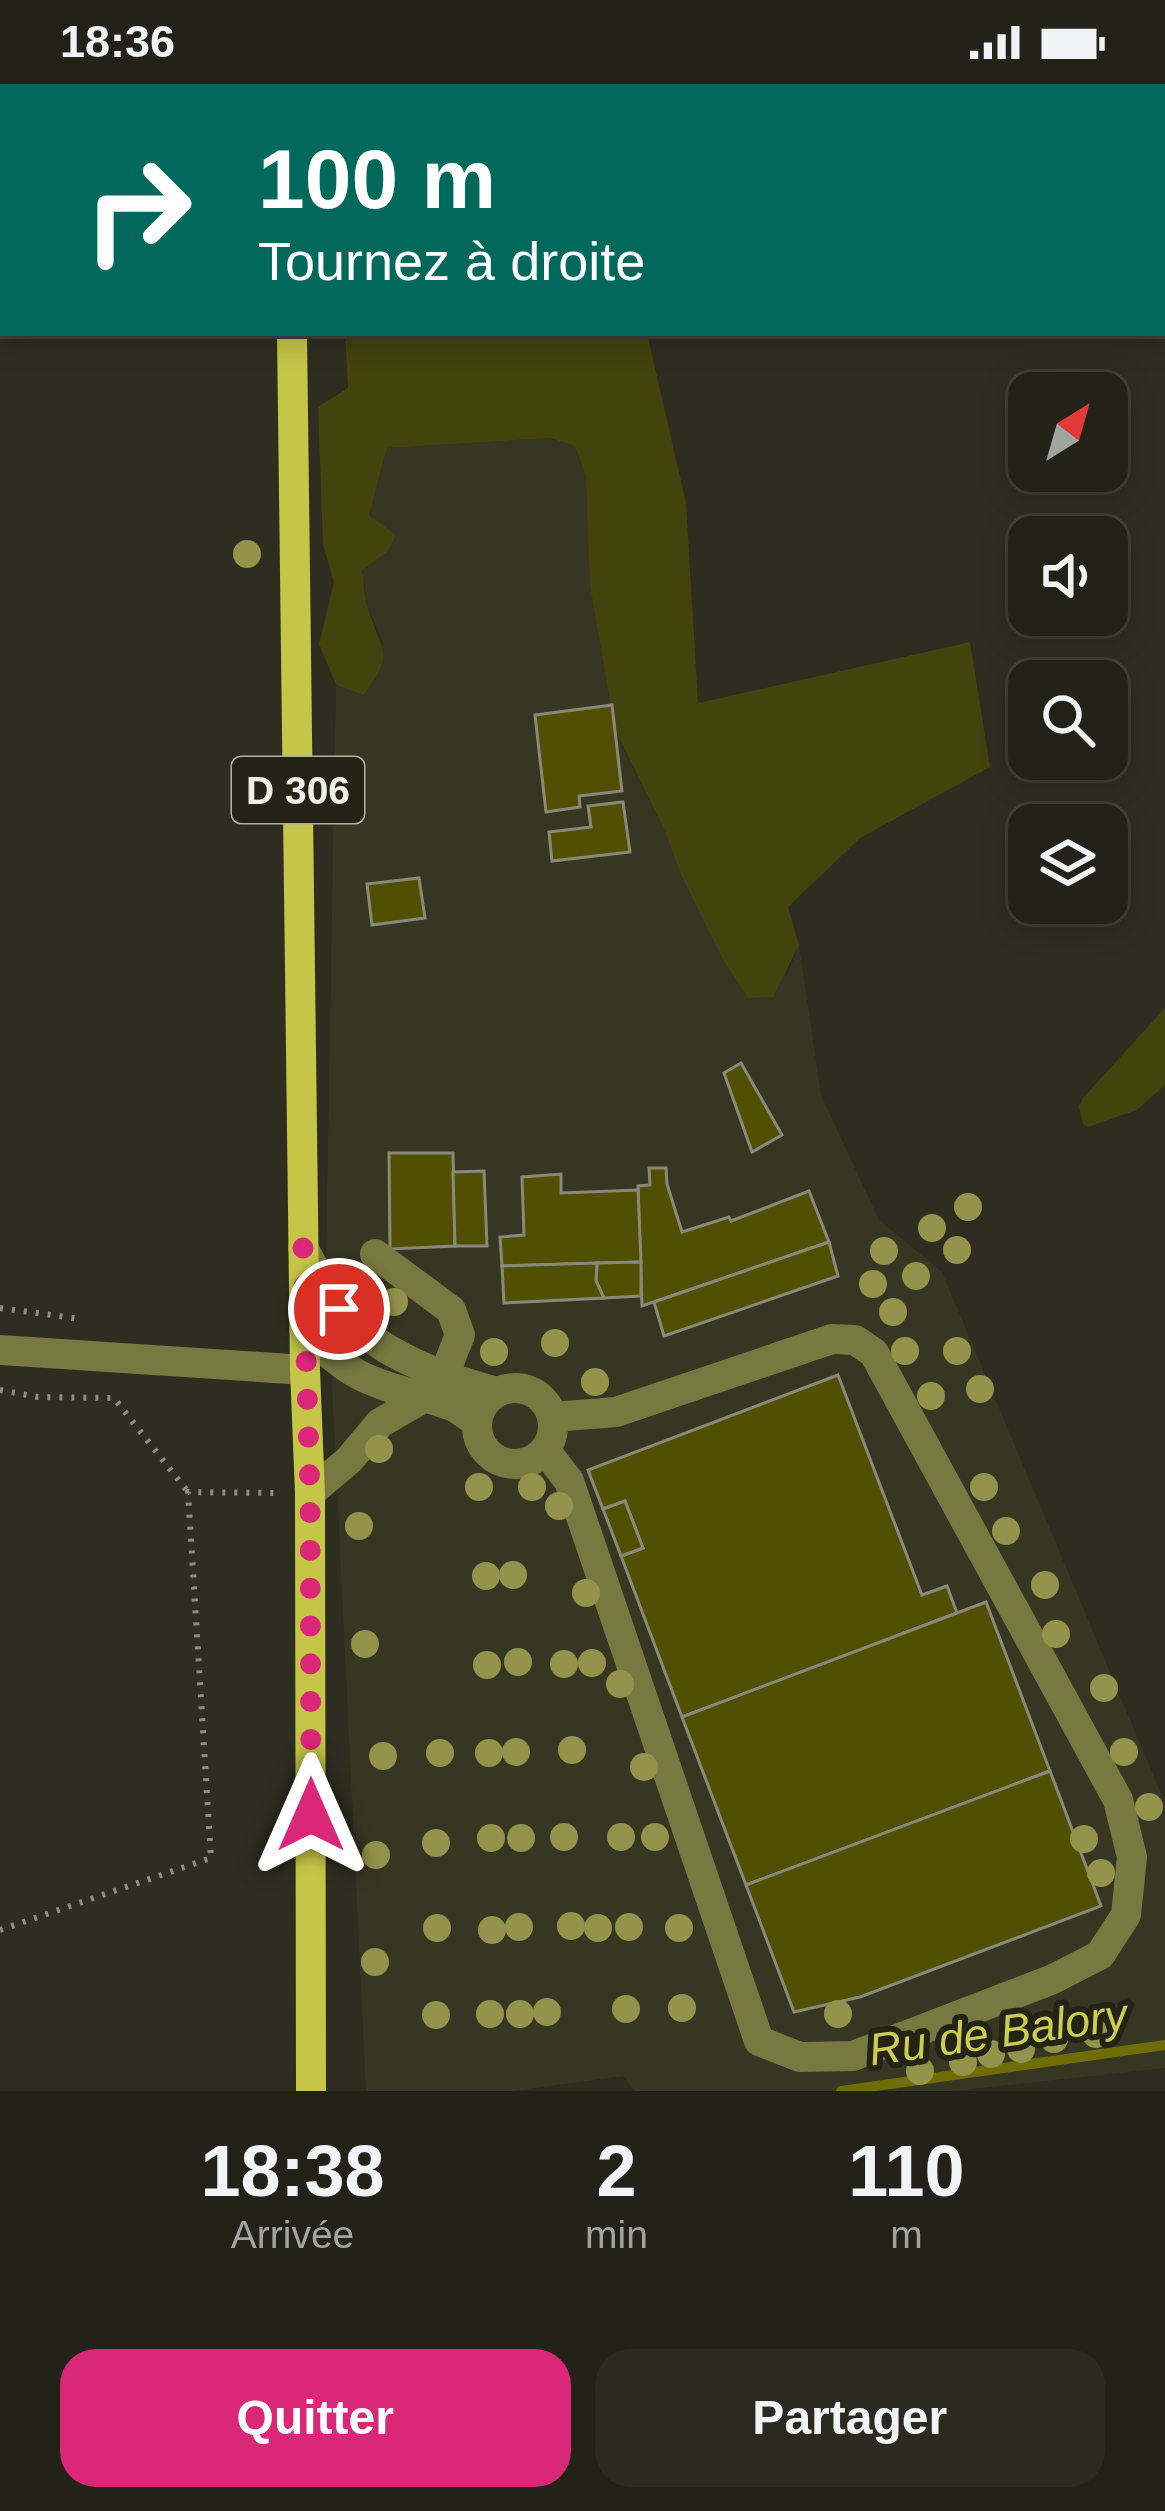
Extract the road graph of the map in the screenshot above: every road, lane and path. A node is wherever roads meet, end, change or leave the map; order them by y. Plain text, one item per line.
1 (292, 336) edge
2 (303, 1248) junction
3 (375, 1254) dead end
4 (304, 1330) junction
5 (0, 1350) edge
6 (304, 1370) junction
7 (434, 1386) junction
8 (0, 1390) edge
9 (497, 1392) junction
10 (553, 1417) junction
11 (477, 1422) junction
12 (545, 1450) junction
13 (188, 1492) junction
14 (310, 1493) junction
15 (0, 1930) edge
16 (311, 2091) edge

1 - 2 main road, D 306
2 - 4 main road, D 306
2 - 7 street
3 - 7 street
4 - 6 main road, D 306
4 - 7 street
5 - 6 street
6 - 14 main road, D 306
7 - 9 street
7 - 11 street
7 - 14 street
8 - 13 path
9 - 10 street
9 - 11 street
10 - 12 street
10 - 12 street
11 - 12 street
13 - 14 path
13 - 15 path
14 - 16 main road, D 306

